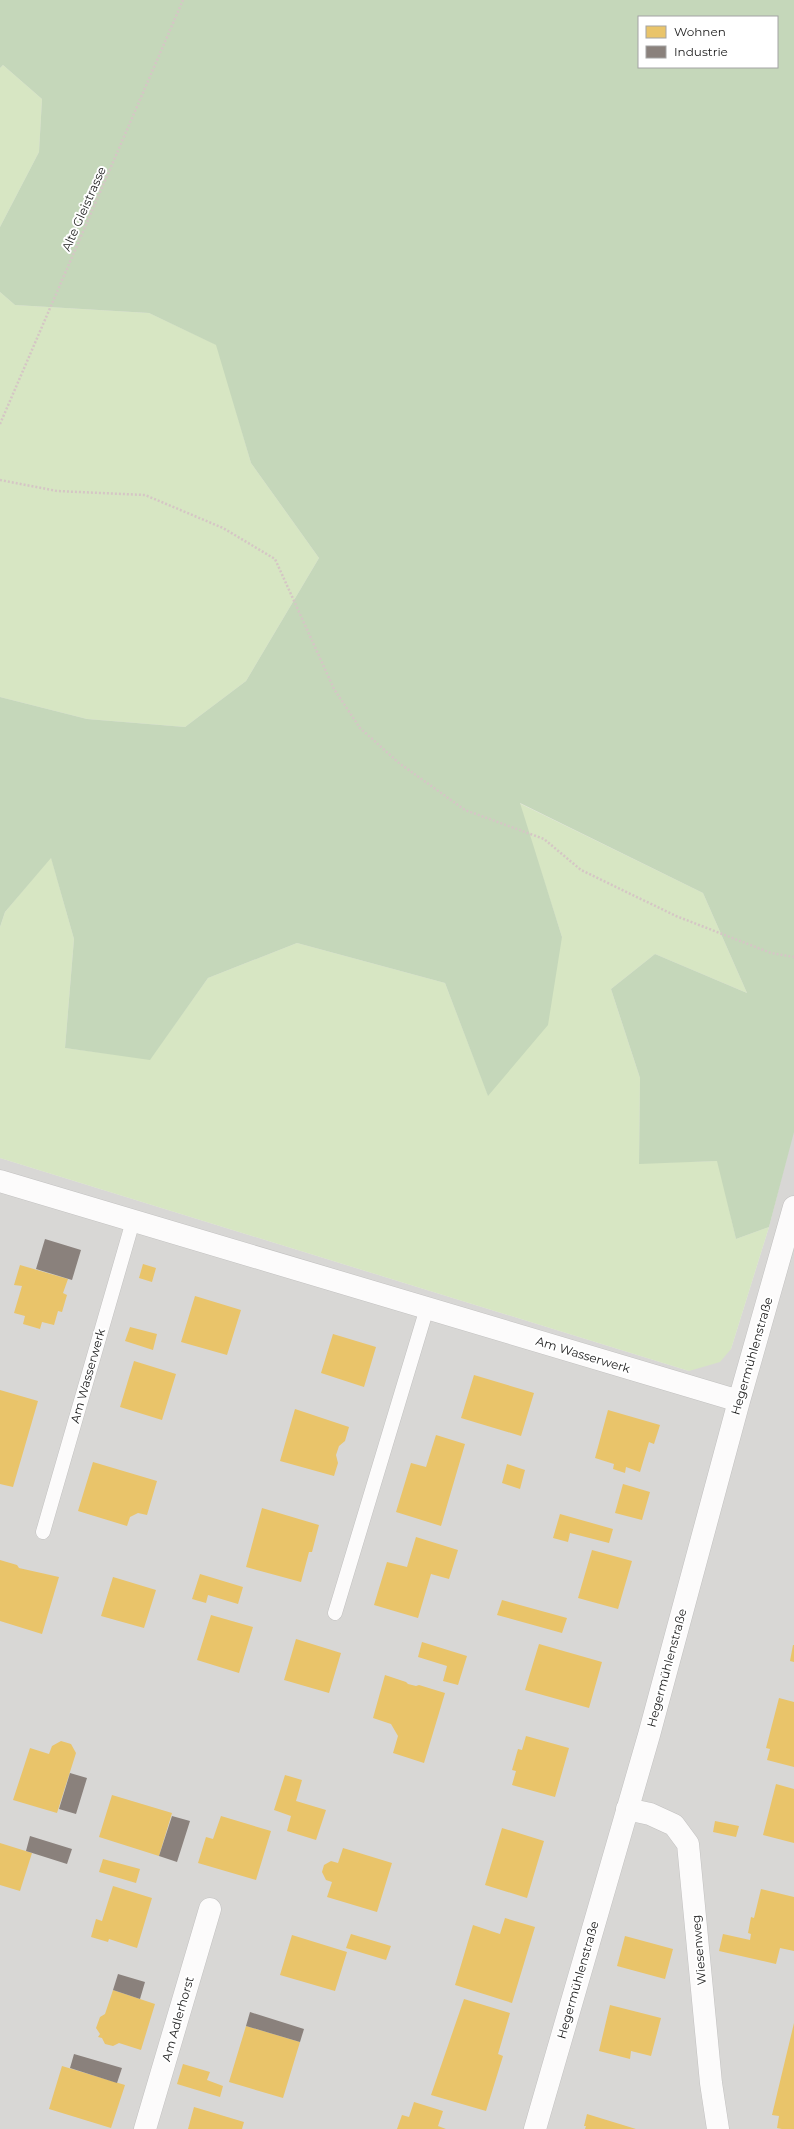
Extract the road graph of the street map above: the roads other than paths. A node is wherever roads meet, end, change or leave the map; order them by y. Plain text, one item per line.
1 (0, 1181) edge
2 (794, 1206) edge
3 (133, 1221) junction
4 (427, 1308) junction
5 (738, 1401) junction
6 (43, 1532) dead end
7 (335, 1613) dead end
8 (628, 1809) junction
9 (210, 1909) dead end
10 (145, 2129) edge
11 (535, 2129) edge
12 (718, 2129) edge

1 - 3 street, Am Wasserwerk
2 - 5 street, Hegermühlenstraße
3 - 4 street, Am Wasserwerk
3 - 6 lane, Am Wasserwerk
4 - 5 street, Am Wasserwerk
4 - 7 lane
5 - 8 street, Hegermühlenstraße
8 - 11 street, Hegermühlenstraße
8 - 12 street, Wiesenweg
9 - 10 street, Am Adlerhorst

